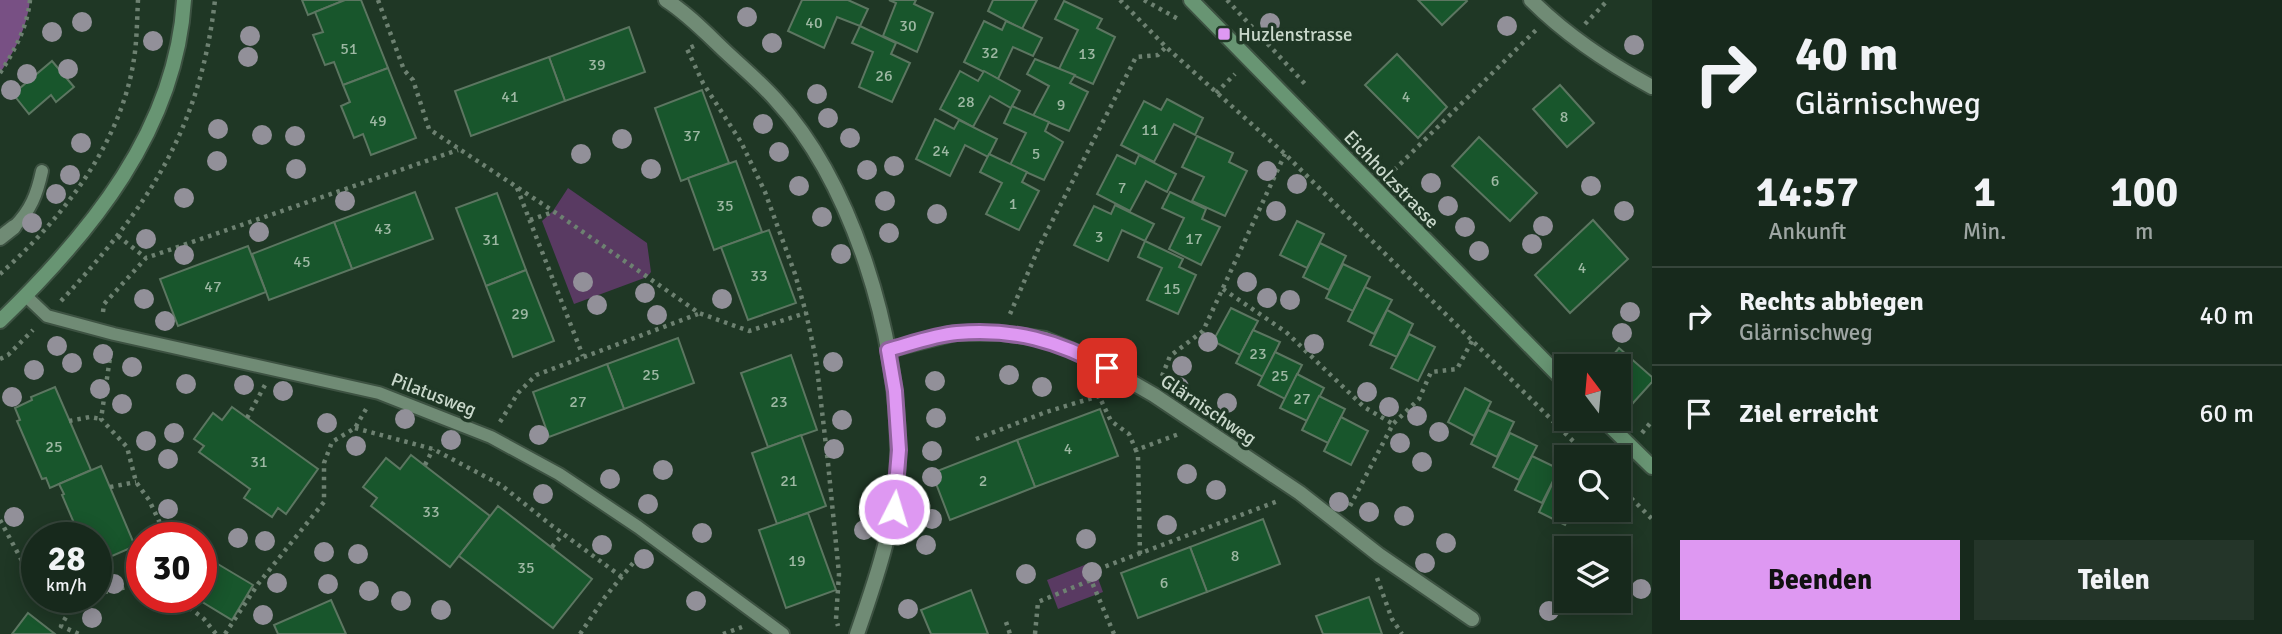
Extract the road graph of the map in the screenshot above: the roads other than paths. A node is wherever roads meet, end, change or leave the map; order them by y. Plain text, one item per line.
1 (184, 0) edge
2 (666, 0) edge
3 (1191, 0) edge
4 (1531, 0) edge
5 (1652, 87) edge
6 (43, 171) dead end
7 (14, 227) joint
8 (0, 238) edge
9 (26, 296) junction
10 (0, 321) edge
11 (888, 350) junction
12 (1554, 371) edge
13 (1615, 431) edge
14 (1652, 467) edge
15 (1472, 619) dead end
16 (783, 634) edge
17 (857, 634) edge

1 - 9 street
2 - 11 street
3 - 12 street, Eichholzstrasse
4 - 5 street
6 - 7 lane
7 - 8 street
9 - 10 street
9 - 16 lane, Pilatusweg
11 - 15 street, Glärnischweg
11 - 17 street
13 - 14 street

